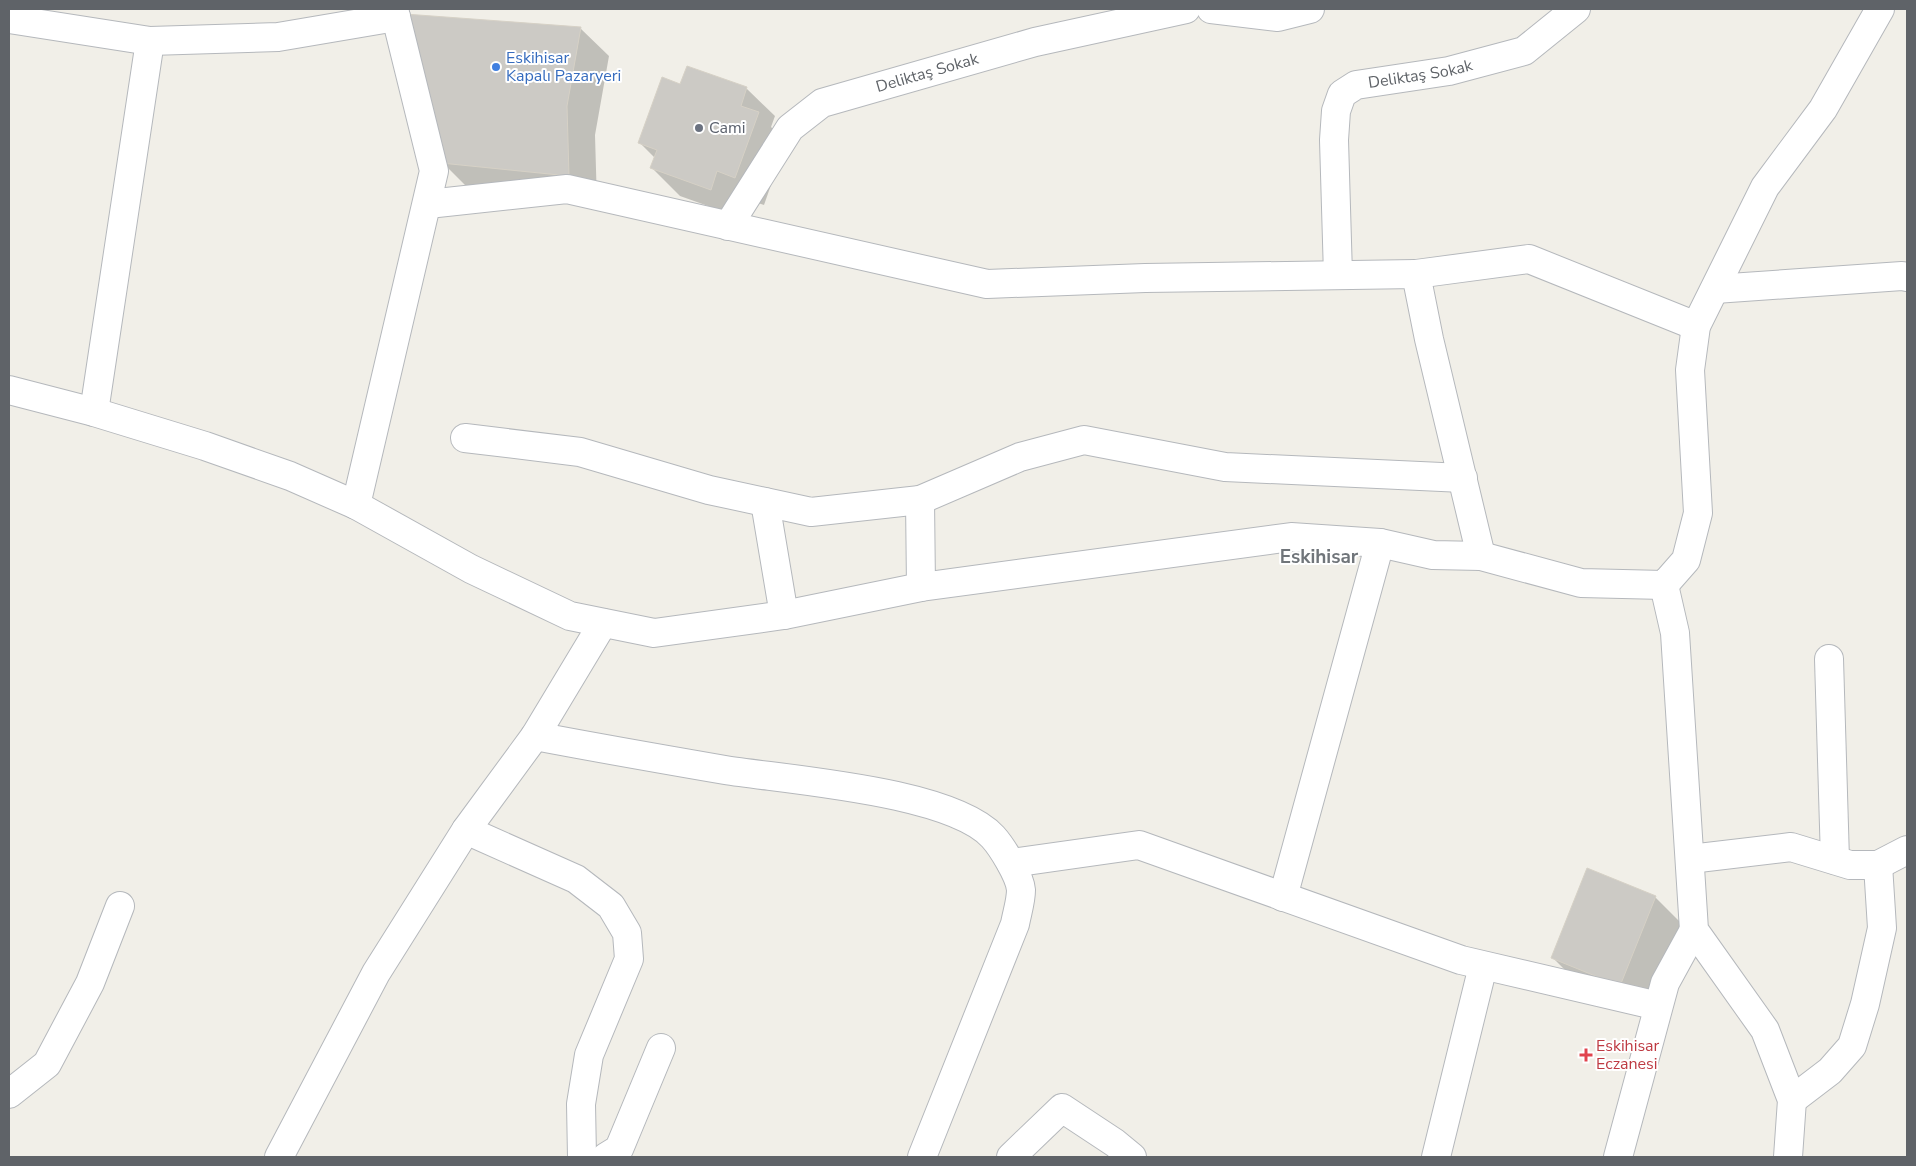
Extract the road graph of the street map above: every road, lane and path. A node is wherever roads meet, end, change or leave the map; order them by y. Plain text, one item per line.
1 (1186, 9) edge
2 (1211, 9) edge
3 (1310, 9) edge
4 (1576, 9) edge
5 (1880, 9) edge
6 (395, 13) edge
7 (9, 19) edge
8 (150, 41) junction
9 (428, 204) junction
10 (728, 226) junction
11 (1416, 274) junction
12 (1338, 275) junction
13 (1907, 277) edge
14 (1714, 289) junction
15 (1696, 326) junction
16 (9, 390) edge
17 (94, 412) junction
18 (465, 438) dead end
19 (1463, 478) junction
20 (920, 500) junction
21 (765, 502) junction
22 (356, 505) junction
23 (1380, 543) junction
24 (1482, 556) junction
25 (1664, 585) junction
26 (921, 587) junction
27 (784, 615) junction
28 (603, 623) junction
29 (1829, 659) dead end
30 (534, 736) junction
31 (466, 830) junction
32 (1907, 850) edge
33 (1690, 859) junction
34 (1835, 860) junction
35 (1011, 863) junction
36 (1878, 865) junction
37 (1283, 897) junction
38 (120, 906) dead end
39 (1694, 930) junction
40 (1483, 966) junction
41 (1658, 1006) junction
42 (661, 1048) dead end
43 (9, 1094) edge
44 (1792, 1100) junction
45 (617, 1155) edge
46 (280, 1157) edge
47 (582, 1157) edge
48 (922, 1157) edge
49 (1011, 1157) edge
50 (1132, 1157) edge
51 (1436, 1157) edge
52 (1618, 1157) edge
53 (1788, 1157) edge

1 - 10 street, Deliktaş Sokak
2 - 3 street
4 - 12 street, Deliktaş Sokak
5 - 14 street
6 - 8 street
6 - 9 street
7 - 8 street
8 - 17 street
9 - 10 street
9 - 22 street
10 - 12 street
11 - 12 street
11 - 15 street
11 - 19 street
13 - 14 street
14 - 15 street
15 - 25 street
16 - 17 street
17 - 22 street
18 - 21 street
19 - 20 street
19 - 24 street
20 - 21 street
20 - 26 street
21 - 27 street
22 - 28 street
23 - 24 street
23 - 26 street
23 - 37 street
24 - 25 street
25 - 33 street
26 - 27 street
27 - 28 street
28 - 30 street
29 - 34 street
30 - 31 street
30 - 35 street
31 - 46 street
31 - 47 street
32 - 36 street
33 - 34 street
33 - 39 street
34 - 36 street
35 - 37 street
35 - 48 street
36 - 44 street
37 - 40 street
38 - 43 street
39 - 41 street
39 - 44 street
40 - 41 street
40 - 51 street
41 - 52 street
42 - 45 street
44 - 53 street
49 - 50 street

